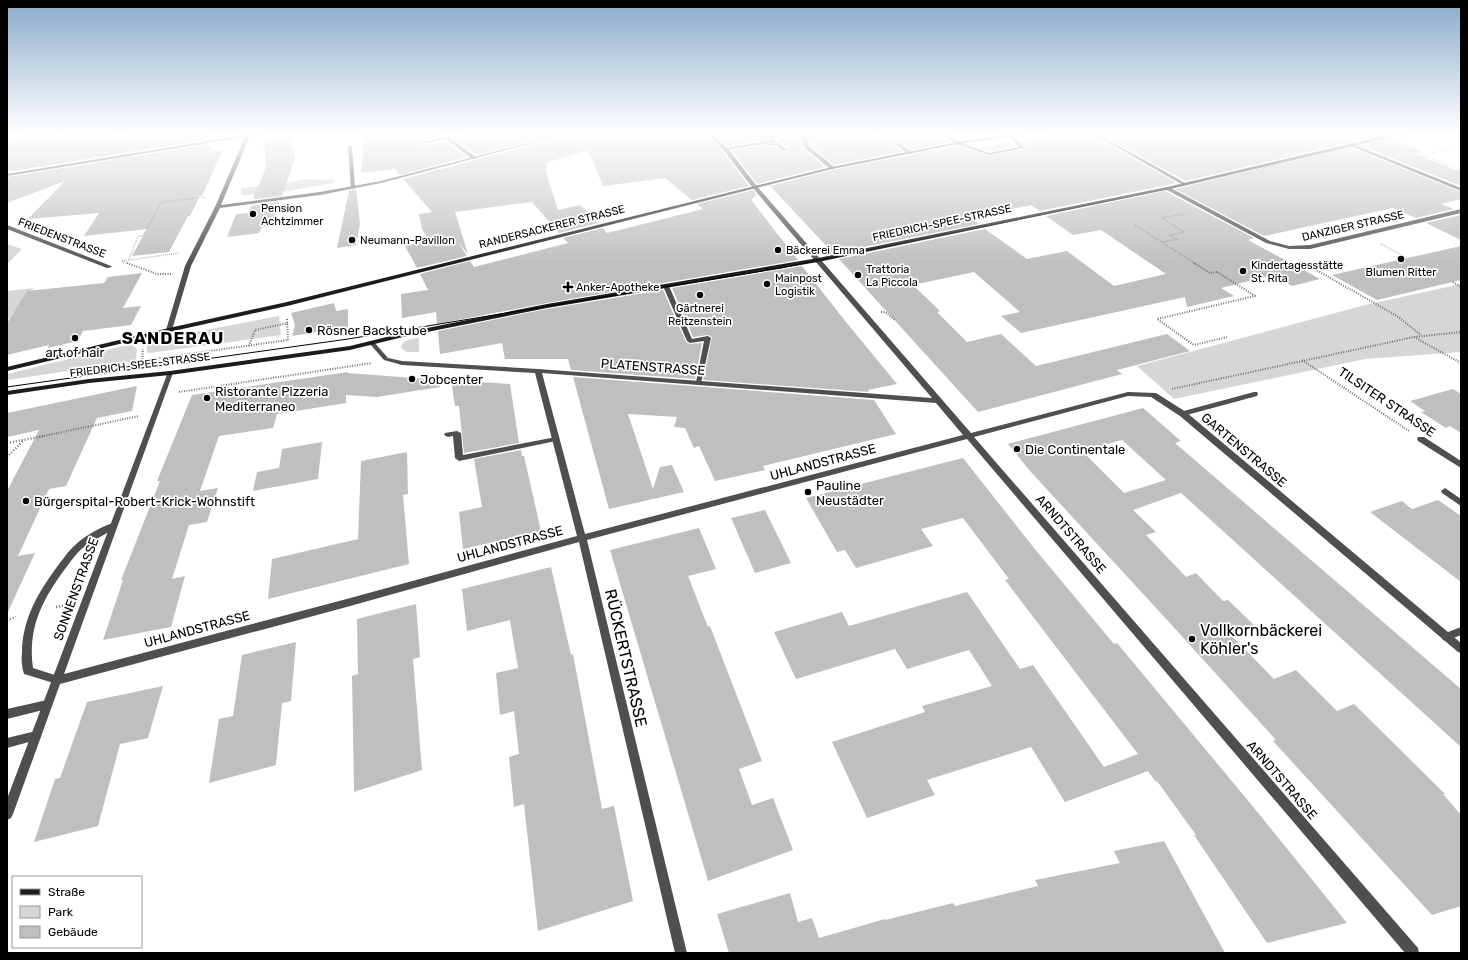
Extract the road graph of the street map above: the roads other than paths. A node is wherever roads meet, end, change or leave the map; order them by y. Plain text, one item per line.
1 (231, 177) edge
2 (352, 177) edge
3 (398, 177) edge
4 (747, 177) edge
5 (794, 177) edge
6 (1172, 177) edge
7 (1215, 177) edge
8 (1428, 177) edge
9 (1185, 184) junction
10 (754, 186) junction
11 (353, 188) junction
12 (1167, 188) junction
13 (1461, 190) edge
14 (218, 207) junction
15 (1461, 211) edge
16 (7, 227) edge
17 (818, 260) junction
18 (109, 267) dead end
19 (666, 286) junction
20 (170, 330) junction
21 (372, 343) junction
22 (7, 369) edge
23 (538, 371) junction
24 (170, 374) junction
25 (700, 382) junction
26 (7, 393) edge
27 (1254, 394) dead end
28 (939, 401) junction
29 (1183, 414) junction
30 (448, 435) dead end
31 (970, 436) junction
32 (556, 439) junction
33 (1421, 439) road end
34 (1461, 464) edge
35 (1445, 492) dead end
36 (1461, 503) edge
37 (112, 526) junction
38 (582, 538) junction
39 (1461, 631) edge
40 (1446, 637) junction
41 (1461, 649) edge
42 (57, 680) junction
43 (47, 705) junction
44 (7, 714) edge
45 (36, 736) junction
46 (7, 743) edge
47 (7, 814) edge
48 (681, 953) edge
49 (1413, 953) edge

1 - 14 street
2 - 11 street
3 - 11 street
4 - 10 street, ARNDTSTRASSE
5 - 10 street, RANDERSACKERER STRASSE
6 - 9 street
7 - 9 street, FRIEDRICH-SPEE-STRASSE
8 - 13 street
9 - 12 street, FRIEDRICH-SPEE-STRASSE
10 - 17 street, ARNDTSTRASSE
10 - 20 street, RANDERSACKERER STRASSE
11 - 14 street
12 - 15 street, DANZIGER STRASSE
12 - 17 street, FRIEDRICH-SPEE-STRASSE
14 - 20 street
16 - 18 street, FRIEDENSTRASSE
17 - 19 street, FRIEDRICH-SPEE-STRASSE
17 - 28 street, ARNDTSTRASSE
19 - 21 street, FRIEDRICH-SPEE-STRASSE
19 - 25 street
20 - 22 street, RANDERSACKERER STRASSE
21 - 23 street, PLATENSTRASSE
21 - 24 street, FRIEDRICH-SPEE-STRASSE
23 - 25 street, PLATENSTRASSE
23 - 32 street, RÜCKERTSTRASSE
24 - 26 street, FRIEDRICH-SPEE-STRASSE
24 - 37 street, SONNENSTRASSE
25 - 28 street, PLATENSTRASSE
27 - 29 street
28 - 31 street, ARNDTSTRASSE
29 - 31 street, GARTENSTRASSE
29 - 40 street, GARTENSTRASSE
30 - 32 street
31 - 38 street, UHLANDSTRASSE
31 - 49 street, ARNDTSTRASSE
32 - 38 street, RÜCKERTSTRASSE
33 - 34 street, TILSITER STRASSE
35 - 36 street
37 - 42 street, SONNENSTRASSE
37 - 42 street
38 - 42 street, UHLANDSTRASSE
38 - 48 street, RÜCKERTSTRASSE
39 - 40 street
40 - 41 street, GARTENSTRASSE
42 - 43 street, SONNENSTRASSE
43 - 44 street
43 - 45 street, SONNENSTRASSE
45 - 46 street
45 - 47 street, SONNENSTRASSE

